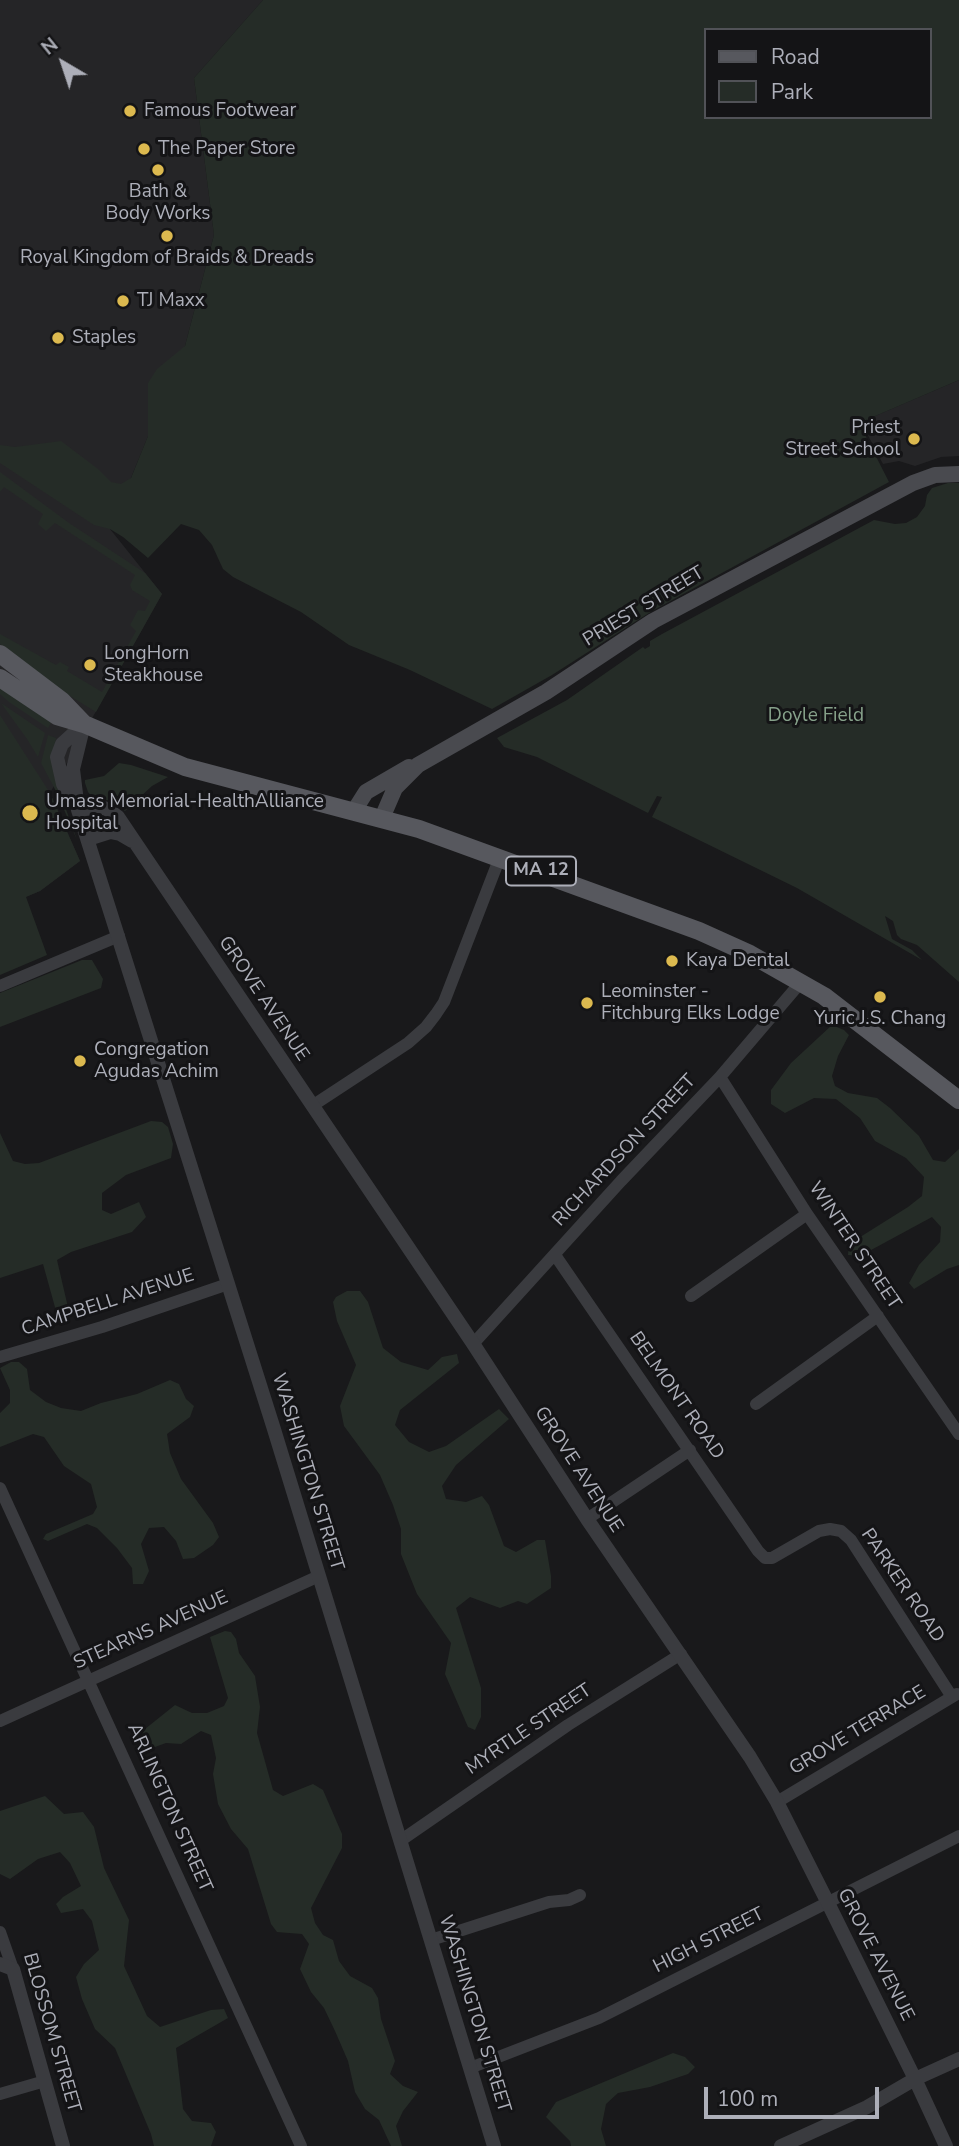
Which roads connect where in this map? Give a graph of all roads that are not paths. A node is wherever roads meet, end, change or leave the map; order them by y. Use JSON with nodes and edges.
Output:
{"nodes":[{"id":1,"x":959,"y":474,"type":"edge"},
{"id":2,"x":0,"y":654,"type":"edge"},
{"id":3,"x":0,"y":678,"type":"edge"},
{"id":4,"x":84,"y":724,"type":"junction"},
{"id":5,"x":418,"y":765,"type":"junction"},
{"id":6,"x":78,"y":810,"type":"junction"},
{"id":7,"x":354,"y":811,"type":"junction"},
{"id":8,"x":382,"y":818,"type":"junction"},
{"id":9,"x":88,"y":839,"type":"junction"},
{"id":10,"x":133,"y":842,"type":"junction"},
{"id":11,"x":500,"y":857,"type":"junction"},
{"id":12,"x":119,"y":936,"type":"junction"},
{"id":13,"x":802,"y":982,"type":"junction"},
{"id":14,"x":0,"y":986,"type":"edge"},
{"id":15,"x":720,"y":1077,"type":"junction"},
{"id":16,"x":959,"y":1100,"type":"edge"},
{"id":17,"x":312,"y":1107,"type":"junction"},
{"id":18,"x":807,"y":1214,"type":"junction"},
{"id":19,"x":555,"y":1255,"type":"junction"},
{"id":20,"x":228,"y":1284,"type":"junction"},
{"id":21,"x":691,"y":1296,"type":"dead end"},
{"id":22,"x":878,"y":1316,"type":"junction"},
{"id":23,"x":473,"y":1344,"type":"junction"},
{"id":24,"x":0,"y":1357,"type":"edge"},
{"id":25,"x":756,"y":1404,"type":"dead end"},
{"id":26,"x":959,"y":1434,"type":"edge"},
{"id":27,"x":690,"y":1450,"type":"junction"},
{"id":28,"x":0,"y":1488,"type":"edge"},
{"id":29,"x":587,"y":1519,"type":"junction"},
{"id":30,"x":765,"y":1558,"type":"joint"},
{"id":31,"x":318,"y":1576,"type":"junction"},
{"id":32,"x":681,"y":1654,"type":"junction"},
{"id":33,"x":90,"y":1681,"type":"junction"},
{"id":34,"x":955,"y":1695,"type":"edge"},
{"id":35,"x":0,"y":1721,"type":"edge"},
{"id":36,"x":777,"y":1802,"type":"junction"},
{"id":37,"x":959,"y":1836,"type":"edge"},
{"id":38,"x":400,"y":1841,"type":"junction"},
{"id":39,"x":580,"y":1895,"type":"dead end"},
{"id":40,"x":828,"y":1903,"type":"junction"},
{"id":41,"x":0,"y":1932,"type":"edge"},
{"id":42,"x":431,"y":1940,"type":"junction"},
{"id":43,"x":6,"y":1967,"type":"edge"},
{"id":44,"x":959,"y":2059,"type":"edge"},
{"id":45,"x":470,"y":2068,"type":"junction"},
{"id":46,"x":915,"y":2079,"type":"junction"},
{"id":47,"x":45,"y":2081,"type":"junction"},
{"id":48,"x":0,"y":2094,"type":"edge"},
{"id":49,"x":63,"y":2146,"type":"edge"},
{"id":50,"x":301,"y":2146,"type":"edge"},
{"id":51,"x":494,"y":2146,"type":"edge"},
{"id":52,"x":781,"y":2146,"type":"edge"},
{"id":53,"x":946,"y":2146,"type":"edge"}],
"edges":[{"from":1,"to":5,"type":"main road","name":"PRIEST STREET"},
{"from":2,"to":4,"type":"main road","number":"MA 12"},
{"from":3,"to":4,"type":"main road","number":"MA 12"},
{"from":4,"to":6,"type":"street","name":"WASHINGTON STREET"},
{"from":4,"to":7,"type":"main road","number":"MA 12"},
{"from":5,"to":7,"type":"main road"},
{"from":5,"to":8,"type":"main road","name":"PRIEST STREET"},
{"from":6,"to":9,"type":"street","name":"WASHINGTON STREET"},
{"from":6,"to":10,"type":"street","name":"GROVE AVENUE"},
{"from":7,"to":8,"type":"main road","number":"MA 12"},
{"from":8,"to":11,"type":"main road","number":"MA 12"},
{"from":9,"to":10,"type":"street"},
{"from":9,"to":12,"type":"street","name":"WASHINGTON STREET"},
{"from":10,"to":17,"type":"street","name":"GROVE AVENUE"},
{"from":11,"to":13,"type":"main road","number":"MA 12"},
{"from":11,"to":17,"type":"street"},
{"from":12,"to":14,"type":"street"},
{"from":12,"to":20,"type":"street","name":"WASHINGTON STREET"},
{"from":13,"to":15,"type":"street","name":"RICHARDSON STREET"},
{"from":13,"to":16,"type":"main road","number":"MA 12"},
{"from":15,"to":18,"type":"street","name":"WINTER STREET"},
{"from":15,"to":19,"type":"street","name":"RICHARDSON STREET"},
{"from":17,"to":23,"type":"street","name":"GROVE AVENUE"},
{"from":18,"to":21,"type":"street"},
{"from":18,"to":22,"type":"street","name":"WINTER STREET"},
{"from":19,"to":23,"type":"street","name":"RICHARDSON STREET"},
{"from":19,"to":27,"type":"street","name":"BELMONT ROAD"},
{"from":20,"to":24,"type":"street","name":"CAMPBELL AVENUE"},
{"from":20,"to":31,"type":"street","name":"WASHINGTON STREET"},
{"from":22,"to":25,"type":"street"},
{"from":22,"to":26,"type":"street","name":"WINTER STREET"},
{"from":23,"to":29,"type":"street","name":"GROVE AVENUE"},
{"from":27,"to":29,"type":"street"},
{"from":27,"to":30,"type":"street","name":"BELMONT ROAD"},
{"from":28,"to":33,"type":"street","name":"ARLINGTON STREET"},
{"from":29,"to":32,"type":"street","name":"GROVE AVENUE"},
{"from":30,"to":34,"type":"street","name":"PARKER ROAD"},
{"from":31,"to":33,"type":"street","name":"STEARNS AVENUE"},
{"from":31,"to":38,"type":"street","name":"WASHINGTON STREET"},
{"from":32,"to":36,"type":"street","name":"GROVE AVENUE"},
{"from":32,"to":38,"type":"street","name":"MYRTLE STREET"},
{"from":33,"to":35,"type":"street","name":"STEARNS AVENUE"},
{"from":33,"to":50,"type":"street","name":"ARLINGTON STREET"},
{"from":34,"to":36,"type":"street","name":"GROVE TERRACE"},
{"from":36,"to":40,"type":"street","name":"GROVE AVENUE"},
{"from":37,"to":40,"type":"street","name":"HIGH STREET"},
{"from":38,"to":42,"type":"street","name":"WASHINGTON STREET"},
{"from":39,"to":42,"type":"street"},
{"from":40,"to":45,"type":"street","name":"HIGH STREET"},
{"from":40,"to":46,"type":"street","name":"GROVE AVENUE"},
{"from":41,"to":43,"type":"street","name":"BLOSSOM STREET"},
{"from":42,"to":45,"type":"street","name":"WASHINGTON STREET"},
{"from":43,"to":47,"type":"street","name":"BLOSSOM STREET"},
{"from":44,"to":46,"type":"street"},
{"from":45,"to":51,"type":"street","name":"WASHINGTON STREET"},
{"from":46,"to":52,"type":"street"},
{"from":46,"to":53,"type":"street","name":"GROVE AVENUE"},
{"from":47,"to":48,"type":"street"},
{"from":47,"to":49,"type":"street","name":"BLOSSOM STREET"}]}
